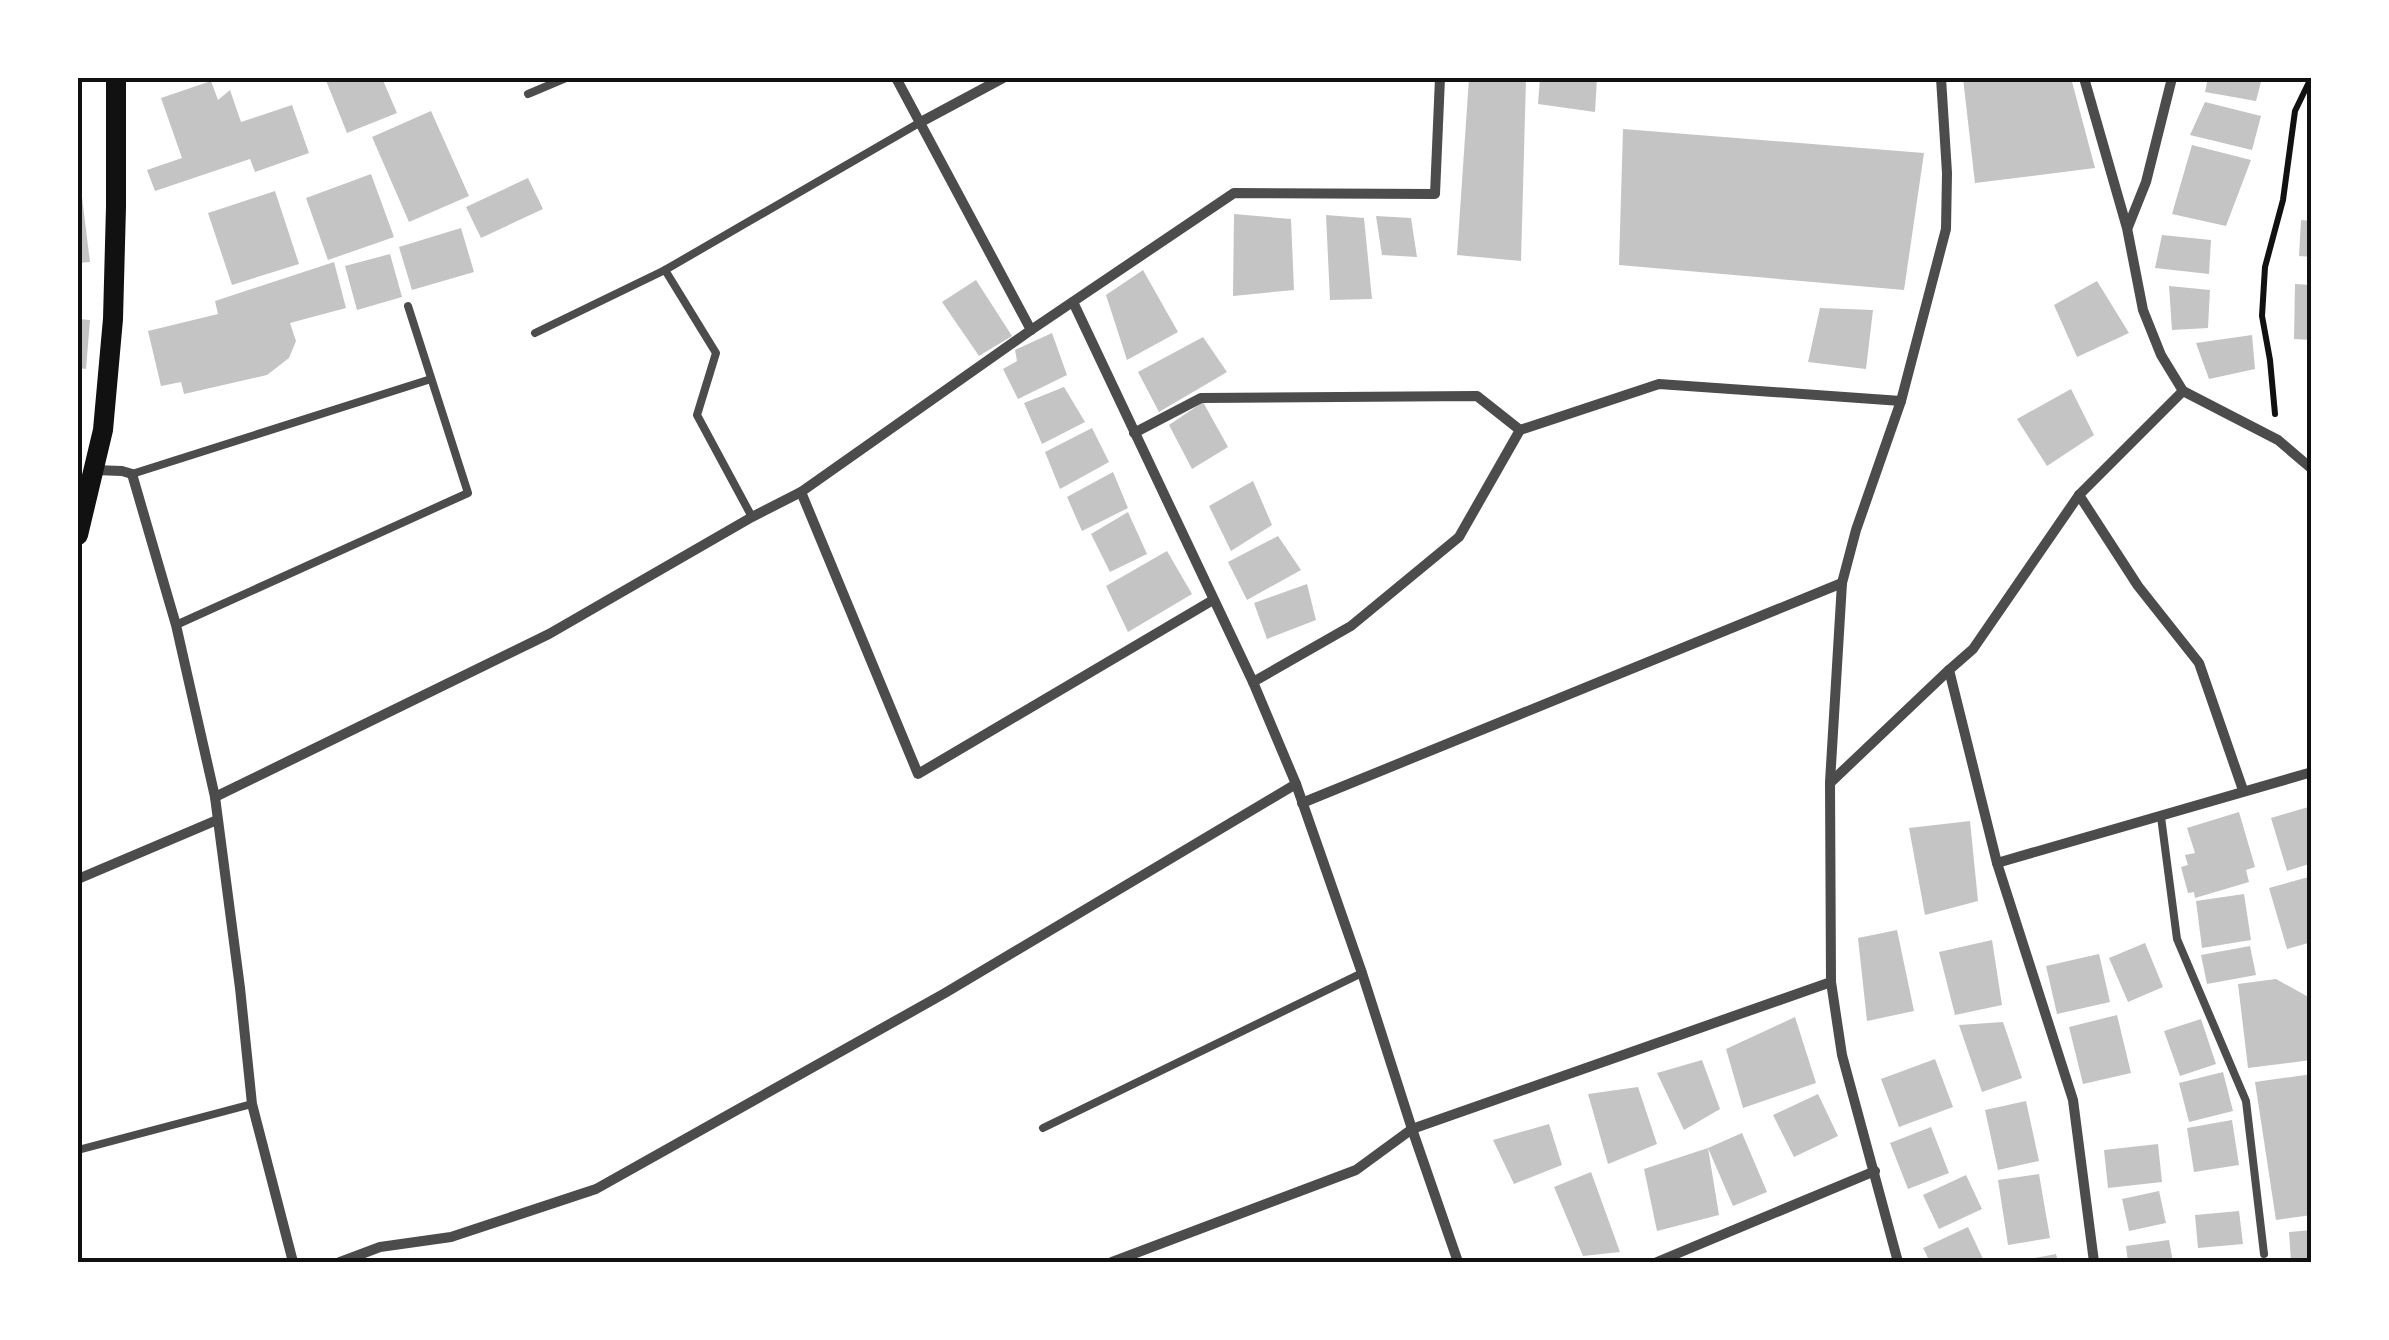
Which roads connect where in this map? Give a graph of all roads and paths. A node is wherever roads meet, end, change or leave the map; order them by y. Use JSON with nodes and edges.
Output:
{"nodes":[{"id":1,"x":116,"y":78,"type":"edge"},
{"id":2,"x":566,"y":78,"type":"edge"},
{"id":3,"x":896,"y":78,"type":"edge"},
{"id":4,"x":1003,"y":78,"type":"edge"},
{"id":5,"x":1440,"y":78,"type":"edge"},
{"id":6,"x":1941,"y":78,"type":"edge"},
{"id":7,"x":2084,"y":78,"type":"edge"},
{"id":8,"x":2172,"y":78,"type":"edge"},
{"id":9,"x":2311,"y":78,"type":"edge"},
{"id":10,"x":528,"y":94,"type":"dead end"},
{"id":11,"x":919,"y":123,"type":"junction"},
{"id":12,"x":2128,"y":228,"type":"junction"},
{"id":13,"x":665,"y":270,"type":"junction"},
{"id":14,"x":1073,"y":302,"type":"junction"},
{"id":15,"x":408,"y":306,"type":"dead end"},
{"id":16,"x":1031,"y":330,"type":"junction"},
{"id":17,"x":535,"y":333,"type":"dead end"},
{"id":18,"x":431,"y":379,"type":"junction"},
{"id":19,"x":2183,"y":391,"type":"junction"},
{"id":20,"x":1901,"y":402,"type":"junction"},
{"id":21,"x":1520,"y":430,"type":"junction"},
{"id":22,"x":1134,"y":433,"type":"junction"},
{"id":23,"x":2278,"y":440,"type":"junction"},
{"id":24,"x":2312,"y":469,"type":"edge"},
{"id":25,"x":94,"y":470,"type":"junction"},
{"id":26,"x":132,"y":474,"type":"junction"},
{"id":27,"x":802,"y":492,"type":"junction"},
{"id":28,"x":2078,"y":496,"type":"junction"},
{"id":29,"x":752,"y":517,"type":"junction"},
{"id":30,"x":78,"y":535,"type":"edge"},
{"id":31,"x":1842,"y":583,"type":"junction"},
{"id":32,"x":1213,"y":600,"type":"junction"},
{"id":33,"x":176,"y":626,"type":"junction"},
{"id":34,"x":1949,"y":670,"type":"junction"},
{"id":35,"x":1253,"y":682,"type":"junction"},
{"id":36,"x":2312,"y":772,"type":"edge"},
{"id":37,"x":1830,"y":782,"type":"junction"},
{"id":38,"x":1296,"y":784,"type":"junction"},
{"id":39,"x":2243,"y":790,"type":"junction"},
{"id":40,"x":215,"y":797,"type":"junction"},
{"id":41,"x":1302,"y":802,"type":"junction"},
{"id":42,"x":2161,"y":817,"type":"junction"},
{"id":43,"x":217,"y":820,"type":"junction"},
{"id":44,"x":1997,"y":863,"type":"junction"},
{"id":45,"x":78,"y":880,"type":"edge"},
{"id":46,"x":1362,"y":973,"type":"junction"},
{"id":47,"x":1831,"y":982,"type":"junction"},
{"id":48,"x":252,"y":1104,"type":"junction"},
{"id":49,"x":1043,"y":1128,"type":"dead end"},
{"id":50,"x":1412,"y":1129,"type":"junction"},
{"id":51,"x":78,"y":1150,"type":"edge"},
{"id":52,"x":1875,"y":1172,"type":"junction"},
{"id":53,"x":2264,"y":1254,"type":"dead end"},
{"id":54,"x":293,"y":1262,"type":"edge"},
{"id":55,"x":340,"y":1262,"type":"edge"},
{"id":56,"x":1112,"y":1262,"type":"edge"},
{"id":57,"x":1458,"y":1262,"type":"edge"},
{"id":58,"x":1657,"y":1262,"type":"edge"},
{"id":59,"x":1898,"y":1262,"type":"edge"},
{"id":60,"x":2094,"y":1262,"type":"edge"}],
"edges":[{"from":1,"to":25,"type":"main road"},
{"from":2,"to":10,"type":"lane"},
{"from":3,"to":11,"type":"street"},
{"from":4,"to":11,"type":"street"},
{"from":5,"to":14,"type":"street"},
{"from":6,"to":20,"type":"street"},
{"from":7,"to":12,"type":"street"},
{"from":8,"to":12,"type":"street"},
{"from":9,"to":23,"type":"path"},
{"from":11,"to":13,"type":"lane"},
{"from":11,"to":16,"type":"street"},
{"from":12,"to":19,"type":"street"},
{"from":13,"to":17,"type":"lane"},
{"from":13,"to":29,"type":"lane"},
{"from":14,"to":16,"type":"street"},
{"from":14,"to":22,"type":"street"},
{"from":15,"to":18,"type":"lane"},
{"from":16,"to":27,"type":"street"},
{"from":18,"to":26,"type":"lane"},
{"from":18,"to":33,"type":"lane"},
{"from":19,"to":23,"type":"street"},
{"from":19,"to":28,"type":"street"},
{"from":20,"to":21,"type":"street"},
{"from":20,"to":31,"type":"street"},
{"from":21,"to":22,"type":"street"},
{"from":21,"to":35,"type":"street"},
{"from":22,"to":32,"type":"street"},
{"from":23,"to":24,"type":"street"},
{"from":25,"to":26,"type":"street"},
{"from":25,"to":30,"type":"main road"},
{"from":26,"to":33,"type":"street"},
{"from":27,"to":29,"type":"street"},
{"from":27,"to":32,"type":"street"},
{"from":28,"to":34,"type":"street"},
{"from":28,"to":39,"type":"street"},
{"from":29,"to":40,"type":"street"},
{"from":31,"to":37,"type":"street"},
{"from":31,"to":41,"type":"street"},
{"from":32,"to":35,"type":"street"},
{"from":33,"to":40,"type":"street"},
{"from":34,"to":37,"type":"street"},
{"from":34,"to":44,"type":"street"},
{"from":35,"to":38,"type":"street"},
{"from":36,"to":39,"type":"street"},
{"from":37,"to":47,"type":"street"},
{"from":38,"to":41,"type":"street"},
{"from":38,"to":55,"type":"street"},
{"from":39,"to":42,"type":"street"},
{"from":40,"to":43,"type":"street"},
{"from":41,"to":46,"type":"street"},
{"from":42,"to":44,"type":"street"},
{"from":42,"to":53,"type":"lane"},
{"from":43,"to":45,"type":"street"},
{"from":43,"to":48,"type":"street"},
{"from":44,"to":60,"type":"street"},
{"from":46,"to":49,"type":"lane"},
{"from":46,"to":50,"type":"street"},
{"from":47,"to":50,"type":"street"},
{"from":47,"to":52,"type":"street"},
{"from":48,"to":51,"type":"lane"},
{"from":48,"to":54,"type":"street"},
{"from":50,"to":56,"type":"street"},
{"from":50,"to":57,"type":"street"},
{"from":52,"to":58,"type":"street"},
{"from":52,"to":59,"type":"street"}]}
